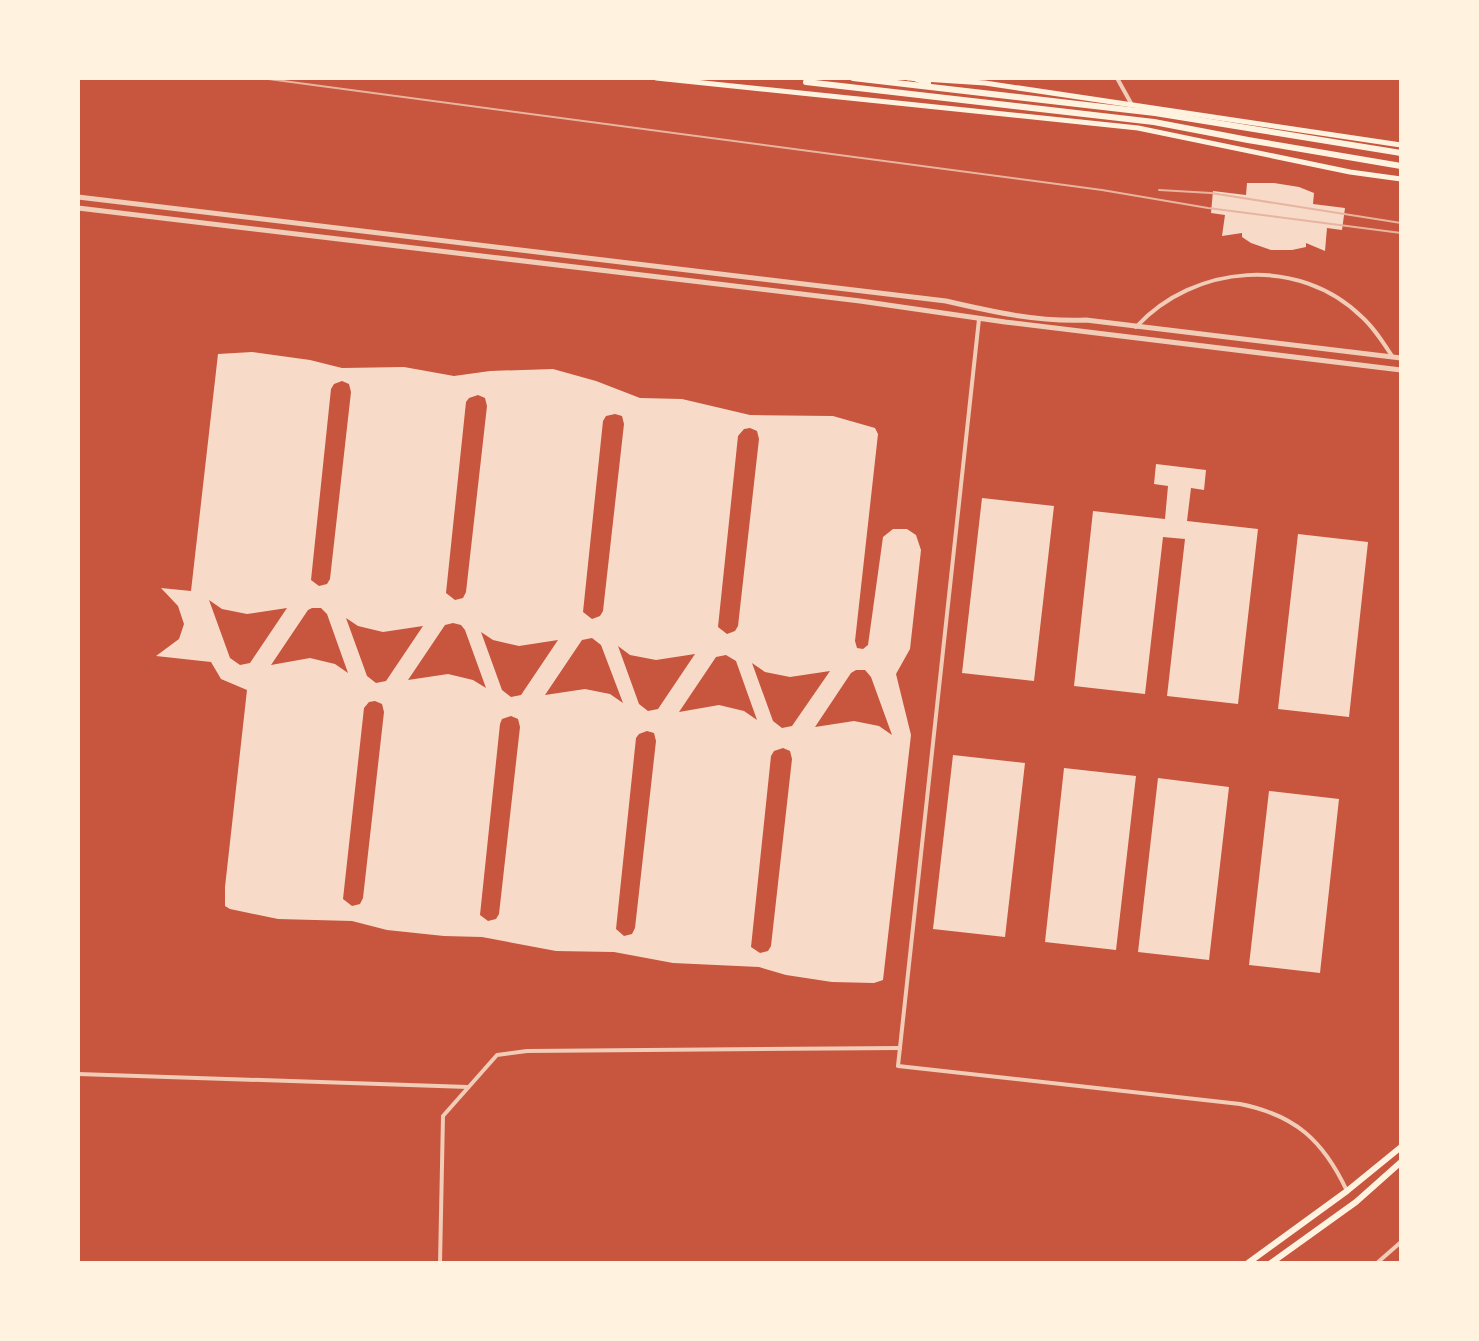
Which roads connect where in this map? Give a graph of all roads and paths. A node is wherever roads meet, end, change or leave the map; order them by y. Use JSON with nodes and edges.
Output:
{"nodes":[{"id":1,"x":656,"y":78,"type":"edge"},
{"id":2,"x":853,"y":78,"type":"edge"},
{"id":3,"x":908,"y":78,"type":"edge"},
{"id":4,"x":914,"y":78,"type":"edge"},
{"id":5,"x":1117,"y":78,"type":"edge"},
{"id":6,"x":806,"y":82,"type":"dead end"},
{"id":7,"x":939,"y":86,"type":"junction"},
{"id":8,"x":1133,"y":107,"type":"junction"},
{"id":9,"x":1401,"y":145,"type":"edge"},
{"id":10,"x":1401,"y":153,"type":"edge"},
{"id":11,"x":1401,"y":166,"type":"edge"},
{"id":12,"x":1401,"y":179,"type":"edge"},
{"id":13,"x":78,"y":197,"type":"edge"},
{"id":14,"x":78,"y":208,"type":"edge"},
{"id":15,"x":979,"y":318,"type":"junction"},
{"id":16,"x":1136,"y":327,"type":"junction"},
{"id":17,"x":1392,"y":357,"type":"junction"},
{"id":18,"x":1401,"y":358,"type":"edge"},
{"id":19,"x":1401,"y":370,"type":"edge"},
{"id":20,"x":900,"y":1048,"type":"junction"},
{"id":21,"x":78,"y":1074,"type":"edge"},
{"id":22,"x":468,"y":1087,"type":"junction"},
{"id":23,"x":1401,"y":1147,"type":"edge"},
{"id":24,"x":1401,"y":1162,"type":"edge"},
{"id":25,"x":1347,"y":1191,"type":"junction"},
{"id":26,"x":1401,"y":1242,"type":"edge"},
{"id":27,"x":440,"y":1263,"type":"edge"},
{"id":28,"x":1248,"y":1263,"type":"edge"},
{"id":29,"x":1271,"y":1263,"type":"edge"},
{"id":30,"x":1377,"y":1263,"type":"edge"}],
"edges":[{"from":1,"to":12,"type":"main road"},
{"from":2,"to":7,"type":"main road"},
{"from":3,"to":8,"type":"main road"},
{"from":4,"to":7,"type":"main road"},
{"from":5,"to":8,"type":"street"},
{"from":6,"to":11,"type":"main road"},
{"from":7,"to":10,"type":"main road"},
{"from":8,"to":9,"type":"main road"},
{"from":13,"to":16,"type":"street"},
{"from":14,"to":15,"type":"street"},
{"from":15,"to":19,"type":"street"},
{"from":15,"to":20,"type":"street"},
{"from":16,"to":17,"type":"street"},
{"from":16,"to":17,"type":"street"},
{"from":17,"to":18,"type":"street"},
{"from":20,"to":22,"type":"street"},
{"from":20,"to":25,"type":"street"},
{"from":21,"to":22,"type":"street"},
{"from":22,"to":27,"type":"street"},
{"from":23,"to":25,"type":"main road"},
{"from":24,"to":29,"type":"main road"},
{"from":25,"to":28,"type":"main road"},
{"from":26,"to":30,"type":"street"}]}
